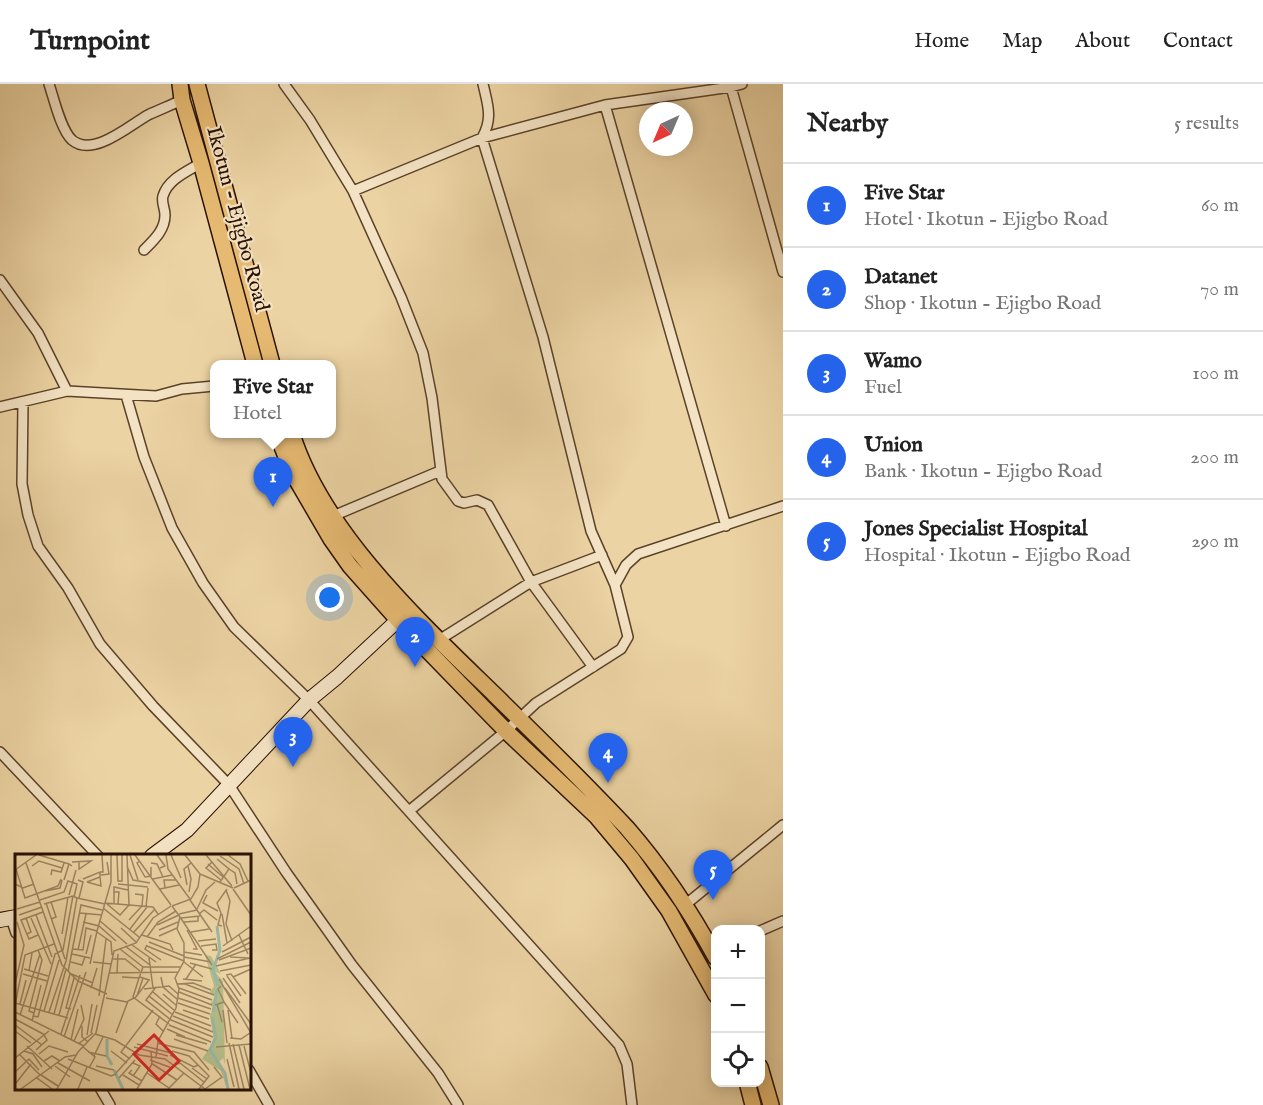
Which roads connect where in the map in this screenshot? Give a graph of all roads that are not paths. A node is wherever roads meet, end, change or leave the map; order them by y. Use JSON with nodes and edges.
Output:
{"nodes":[{"id":1,"x":49,"y":84,"type":"edge"},
{"id":2,"x":180,"y":84,"type":"edge"},
{"id":3,"x":197,"y":84,"type":"edge"},
{"id":4,"x":284,"y":84,"type":"edge"},
{"id":5,"x":483,"y":84,"type":"edge"},
{"id":6,"x":742,"y":84,"type":"edge"},
{"id":7,"x":731,"y":87,"type":"junction"},
{"id":8,"x":182,"y":100,"type":"junction"},
{"id":9,"x":605,"y":105,"type":"junction"},
{"id":10,"x":482,"y":138,"type":"junction"},
{"id":11,"x":201,"y":163,"type":"junction"},
{"id":12,"x":353,"y":191,"type":"junction"},
{"id":13,"x":144,"y":250,"type":"dead end"},
{"id":14,"x":783,"y":272,"type":"edge"},
{"id":15,"x":0,"y":280,"type":"edge"},
{"id":16,"x":254,"y":360,"type":"edge"},
{"id":17,"x":271,"y":360,"type":"edge"},
{"id":18,"x":210,"y":386,"type":"edge"},
{"id":19,"x":67,"y":391,"type":"junction"},
{"id":20,"x":126,"y":396,"type":"junction"},
{"id":21,"x":23,"y":402,"type":"junction"},
{"id":22,"x":0,"y":407,"type":"edge"},
{"id":23,"x":279,"y":438,"type":"edge"},
{"id":24,"x":294,"y":438,"type":"edge"},
{"id":25,"x":440,"y":471,"type":"junction"},
{"id":26,"x":783,"y":506,"type":"edge"},
{"id":27,"x":333,"y":516,"type":"junction"},
{"id":28,"x":726,"y":526,"type":"junction"},
{"id":29,"x":602,"y":555,"type":"junction"},
{"id":30,"x":531,"y":582,"type":"junction"},
{"id":31,"x":615,"y":585,"type":"junction"},
{"id":32,"x":398,"y":620,"type":"junction"},
{"id":33,"x":439,"y":640,"type":"junction"},
{"id":34,"x":593,"y":667,"type":"junction"},
{"id":35,"x":309,"y":700,"type":"junction"},
{"id":36,"x":519,"y":718,"type":"junction"},
{"id":37,"x":506,"y":731,"type":"junction"},
{"id":38,"x":0,"y":752,"type":"edge"},
{"id":39,"x":229,"y":785,"type":"junction"},
{"id":40,"x":409,"y":811,"type":"junction"},
{"id":41,"x":783,"y":825,"type":"edge"},
{"id":42,"x":96,"y":854,"type":"edge"},
{"id":43,"x":155,"y":854,"type":"edge"},
{"id":44,"x":685,"y":905,"type":"junction"},
{"id":45,"x":783,"y":921,"type":"edge"},
{"id":46,"x":765,"y":929,"type":"edge"},
{"id":47,"x":711,"y":948,"type":"edge"},
{"id":48,"x":711,"y":986,"type":"edge"},
{"id":49,"x":250,"y":1072,"type":"edge"},
{"id":50,"x":765,"y":1084,"type":"edge"},
{"id":51,"x":748,"y":1087,"type":"edge"},
{"id":52,"x":101,"y":1090,"type":"edge"},
{"id":53,"x":110,"y":1105,"type":"edge"},
{"id":54,"x":270,"y":1105,"type":"edge"},
{"id":55,"x":458,"y":1105,"type":"edge"},
{"id":56,"x":632,"y":1105,"type":"edge"},
{"id":57,"x":753,"y":1105,"type":"edge"},
{"id":58,"x":771,"y":1105,"type":"edge"}],
"edges":[{"from":1,"to":8,"type":"street"},
{"from":2,"to":8,"type":"main road","name":"Ikotun - Ejigbo Road"},
{"from":3,"to":17,"type":"main road","name":"Ikotun - Ejigbo Road"},
{"from":4,"to":12,"type":"street"},
{"from":5,"to":10,"type":"street"},
{"from":6,"to":7,"type":"street"},
{"from":7,"to":9,"type":"street"},
{"from":7,"to":14,"type":"street"},
{"from":8,"to":11,"type":"main road","name":"Ikotun - Ejigbo Road"},
{"from":9,"to":10,"type":"street"},
{"from":9,"to":28,"type":"street"},
{"from":10,"to":12,"type":"street"},
{"from":10,"to":29,"type":"street"},
{"from":11,"to":13,"type":"street"},
{"from":11,"to":16,"type":"main road","name":"Ikotun - Ejigbo Road"},
{"from":12,"to":25,"type":"street"},
{"from":15,"to":19,"type":"street"},
{"from":18,"to":20,"type":"street"},
{"from":19,"to":20,"type":"street"},
{"from":19,"to":21,"type":"street"},
{"from":20,"to":35,"type":"street"},
{"from":21,"to":22,"type":"street"},
{"from":21,"to":39,"type":"street"},
{"from":23,"to":32,"type":"main road"},
{"from":24,"to":27,"type":"main road"},
{"from":25,"to":27,"type":"street"},
{"from":25,"to":30,"type":"street"},
{"from":26,"to":28,"type":"street"},
{"from":27,"to":33,"type":"main road"},
{"from":28,"to":31,"type":"street"},
{"from":29,"to":30,"type":"street"},
{"from":29,"to":31,"type":"street"},
{"from":30,"to":33,"type":"street"},
{"from":30,"to":34,"type":"street"},
{"from":31,"to":34,"type":"street"},
{"from":32,"to":35,"type":"street"},
{"from":32,"to":37,"type":"main road"},
{"from":33,"to":36,"type":"main road"},
{"from":34,"to":36,"type":"street"},
{"from":35,"to":39,"type":"street"},
{"from":35,"to":40,"type":"street"},
{"from":36,"to":37,"type":"street"},
{"from":36,"to":44,"type":"main road"},
{"from":37,"to":40,"type":"street"},
{"from":37,"to":48,"type":"main road"},
{"from":38,"to":42,"type":"street"},
{"from":39,"to":43,"type":"street"},
{"from":39,"to":55,"type":"street"},
{"from":40,"to":56,"type":"street"},
{"from":41,"to":44,"type":"street"},
{"from":44,"to":47,"type":"main road"},
{"from":45,"to":46,"type":"street"},
{"from":49,"to":54,"type":"street"},
{"from":50,"to":58,"type":"main road"},
{"from":51,"to":57,"type":"main road"},
{"from":52,"to":53,"type":"street"}]}
